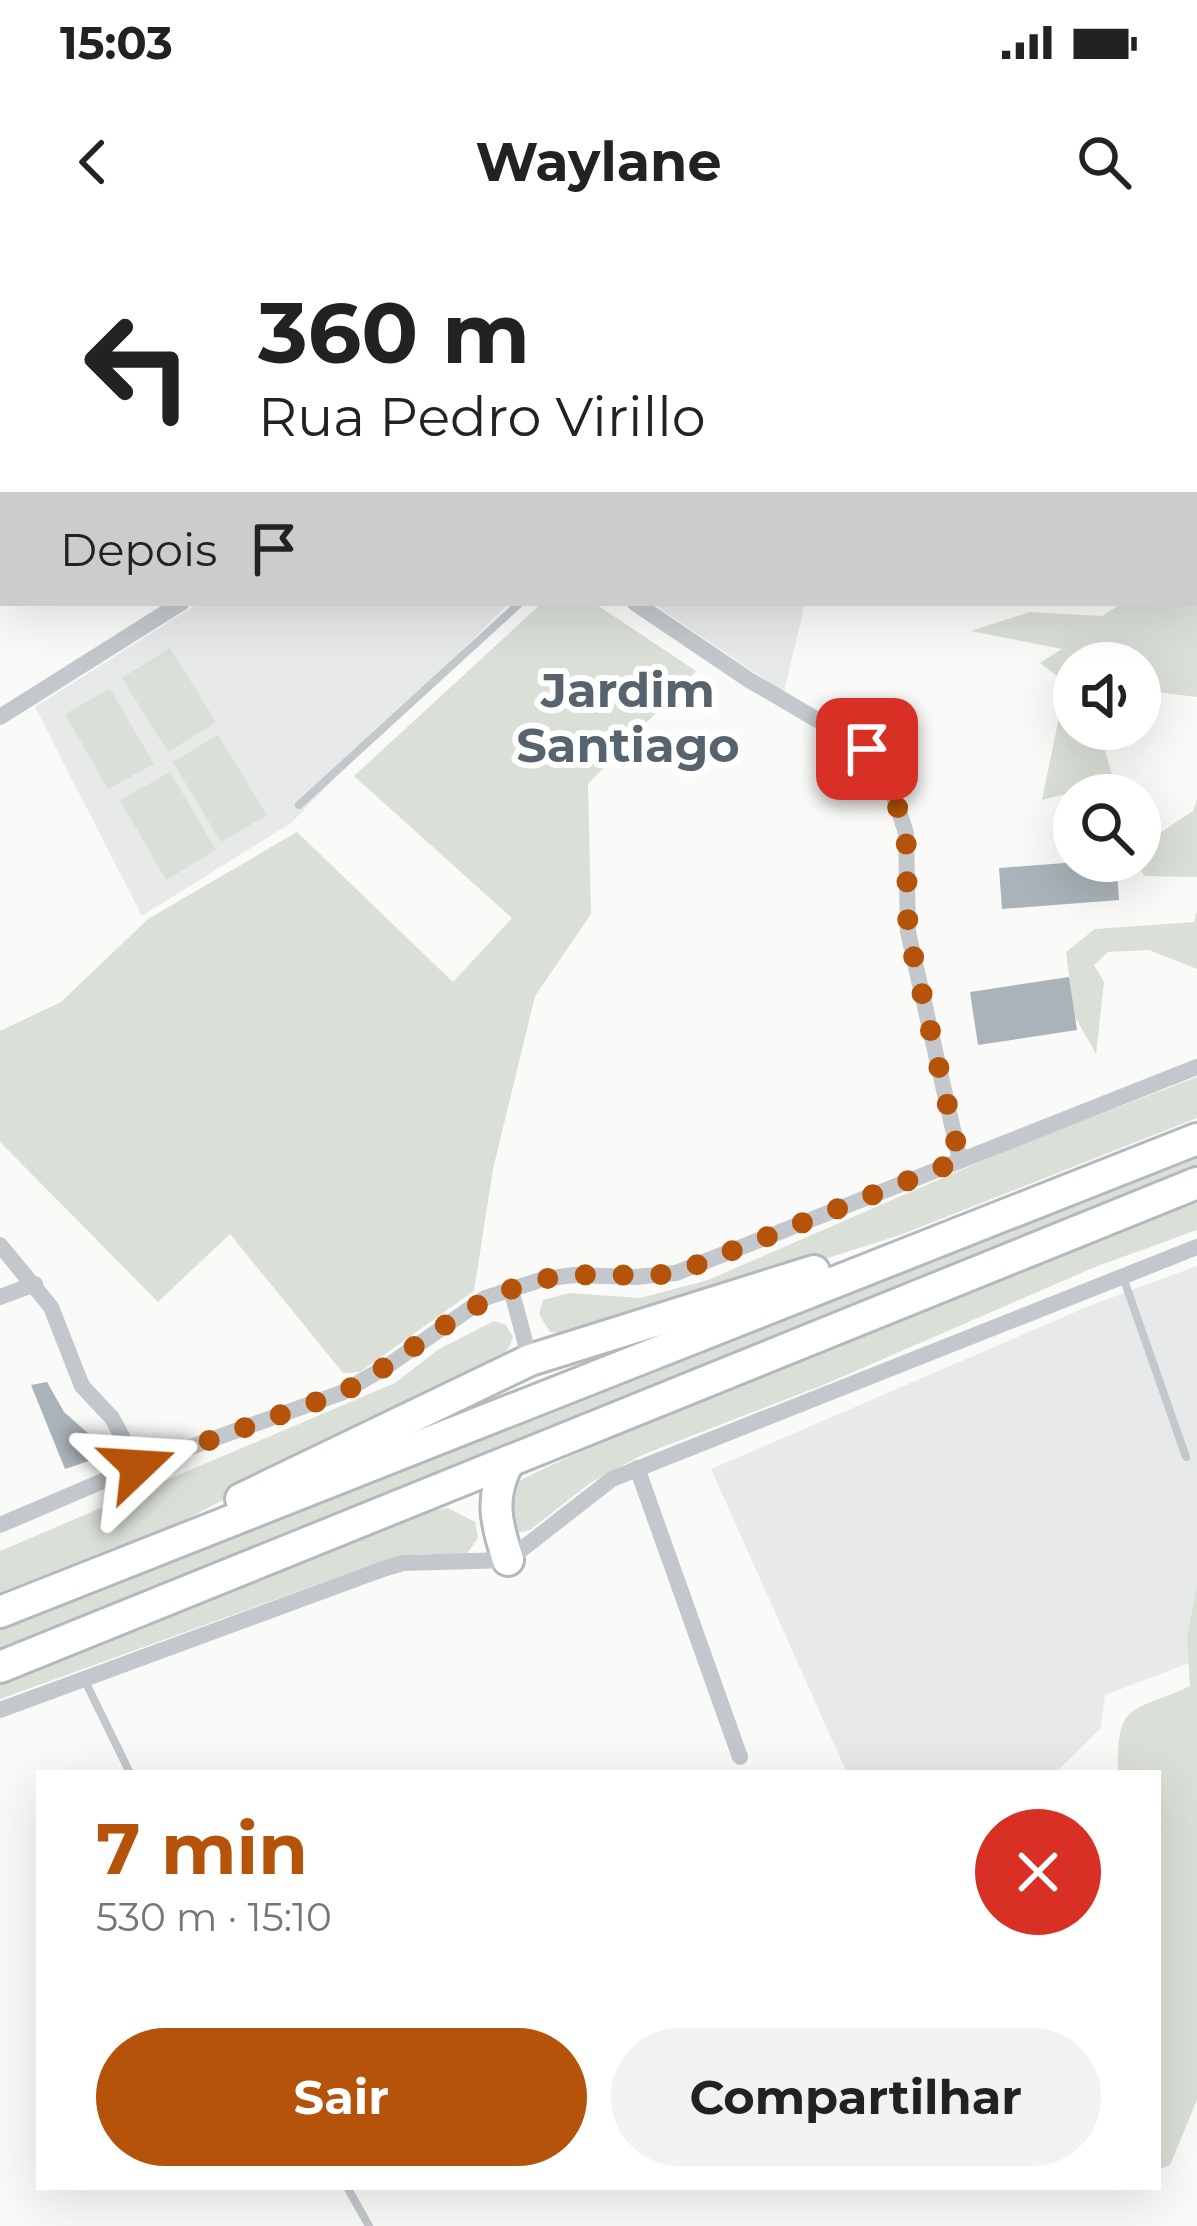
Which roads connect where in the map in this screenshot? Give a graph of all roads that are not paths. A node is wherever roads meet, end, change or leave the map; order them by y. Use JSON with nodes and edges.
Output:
{"nodes":[{"id":1,"x":176,"y":606,"type":"edge"},
{"id":2,"x":517,"y":606,"type":"edge"},
{"id":3,"x":639,"y":606,"type":"edge"},
{"id":4,"x":0,"y":717,"type":"edge"},
{"id":5,"x":299,"y":805,"type":"dead end"},
{"id":6,"x":1197,"y":1067,"type":"edge"},
{"id":7,"x":1197,"y":1139,"type":"edge"},
{"id":8,"x":960,"y":1160,"type":"junction"},
{"id":9,"x":1197,"y":1184,"type":"edge"},
{"id":10,"x":948,"y":1238,"type":"junction"},
{"id":11,"x":0,"y":1245,"type":"edge"},
{"id":12,"x":1197,"y":1246,"type":"edge"},
{"id":13,"x":1122,"y":1276,"type":"junction"},
{"id":14,"x":35,"y":1285,"type":"junction"},
{"id":15,"x":511,"y":1289,"type":"junction"},
{"id":16,"x":0,"y":1298,"type":"edge"},
{"id":17,"x":530,"y":1360,"type":"junction"},
{"id":18,"x":1186,"y":1457,"type":"dead end"},
{"id":19,"x":509,"y":1461,"type":"junction"},
{"id":20,"x":138,"y":1466,"type":"junction"},
{"id":21,"x":637,"y":1468,"type":"junction"},
{"id":22,"x":432,"y":1495,"type":"junction"},
{"id":23,"x":0,"y":1525,"type":"edge"},
{"id":24,"x":502,"y":1561,"type":"junction"},
{"id":25,"x":110,"y":1568,"type":"junction"},
{"id":26,"x":0,"y":1612,"type":"edge"},
{"id":27,"x":0,"y":1667,"type":"edge"},
{"id":28,"x":84,"y":1679,"type":"junction"},
{"id":29,"x":0,"y":1710,"type":"edge"},
{"id":30,"x":740,"y":1756,"type":"dead end"},
{"id":31,"x":129,"y":1770,"type":"edge"},
{"id":32,"x":349,"y":2190,"type":"edge"},
{"id":33,"x":369,"y":2226,"type":"edge"}],
"edges":[{"from":1,"to":4,"type":"street"},
{"from":2,"to":5,"type":"lane"},
{"from":3,"to":8,"type":"street"},
{"from":6,"to":8,"type":"street"},
{"from":7,"to":10,"type":"highway"},
{"from":8,"to":15,"type":"street"},
{"from":9,"to":19,"type":"highway"},
{"from":10,"to":17,"type":"highway"},
{"from":10,"to":25,"type":"highway"},
{"from":11,"to":14,"type":"street"},
{"from":12,"to":13,"type":"street"},
{"from":13,"to":18,"type":"lane"},
{"from":13,"to":21,"type":"street"},
{"from":14,"to":16,"type":"street"},
{"from":14,"to":20,"type":"street"},
{"from":15,"to":17,"type":"street"},
{"from":15,"to":20,"type":"street"},
{"from":17,"to":25,"type":"highway"},
{"from":19,"to":22,"type":"highway"},
{"from":19,"to":24,"type":"highway"},
{"from":20,"to":23,"type":"street"},
{"from":21,"to":24,"type":"street"},
{"from":21,"to":30,"type":"street"},
{"from":22,"to":24,"type":"highway"},
{"from":22,"to":27,"type":"highway"},
{"from":24,"to":28,"type":"street"},
{"from":25,"to":26,"type":"highway"},
{"from":28,"to":29,"type":"street"},
{"from":28,"to":31,"type":"lane"},
{"from":32,"to":33,"type":"lane"}]}
